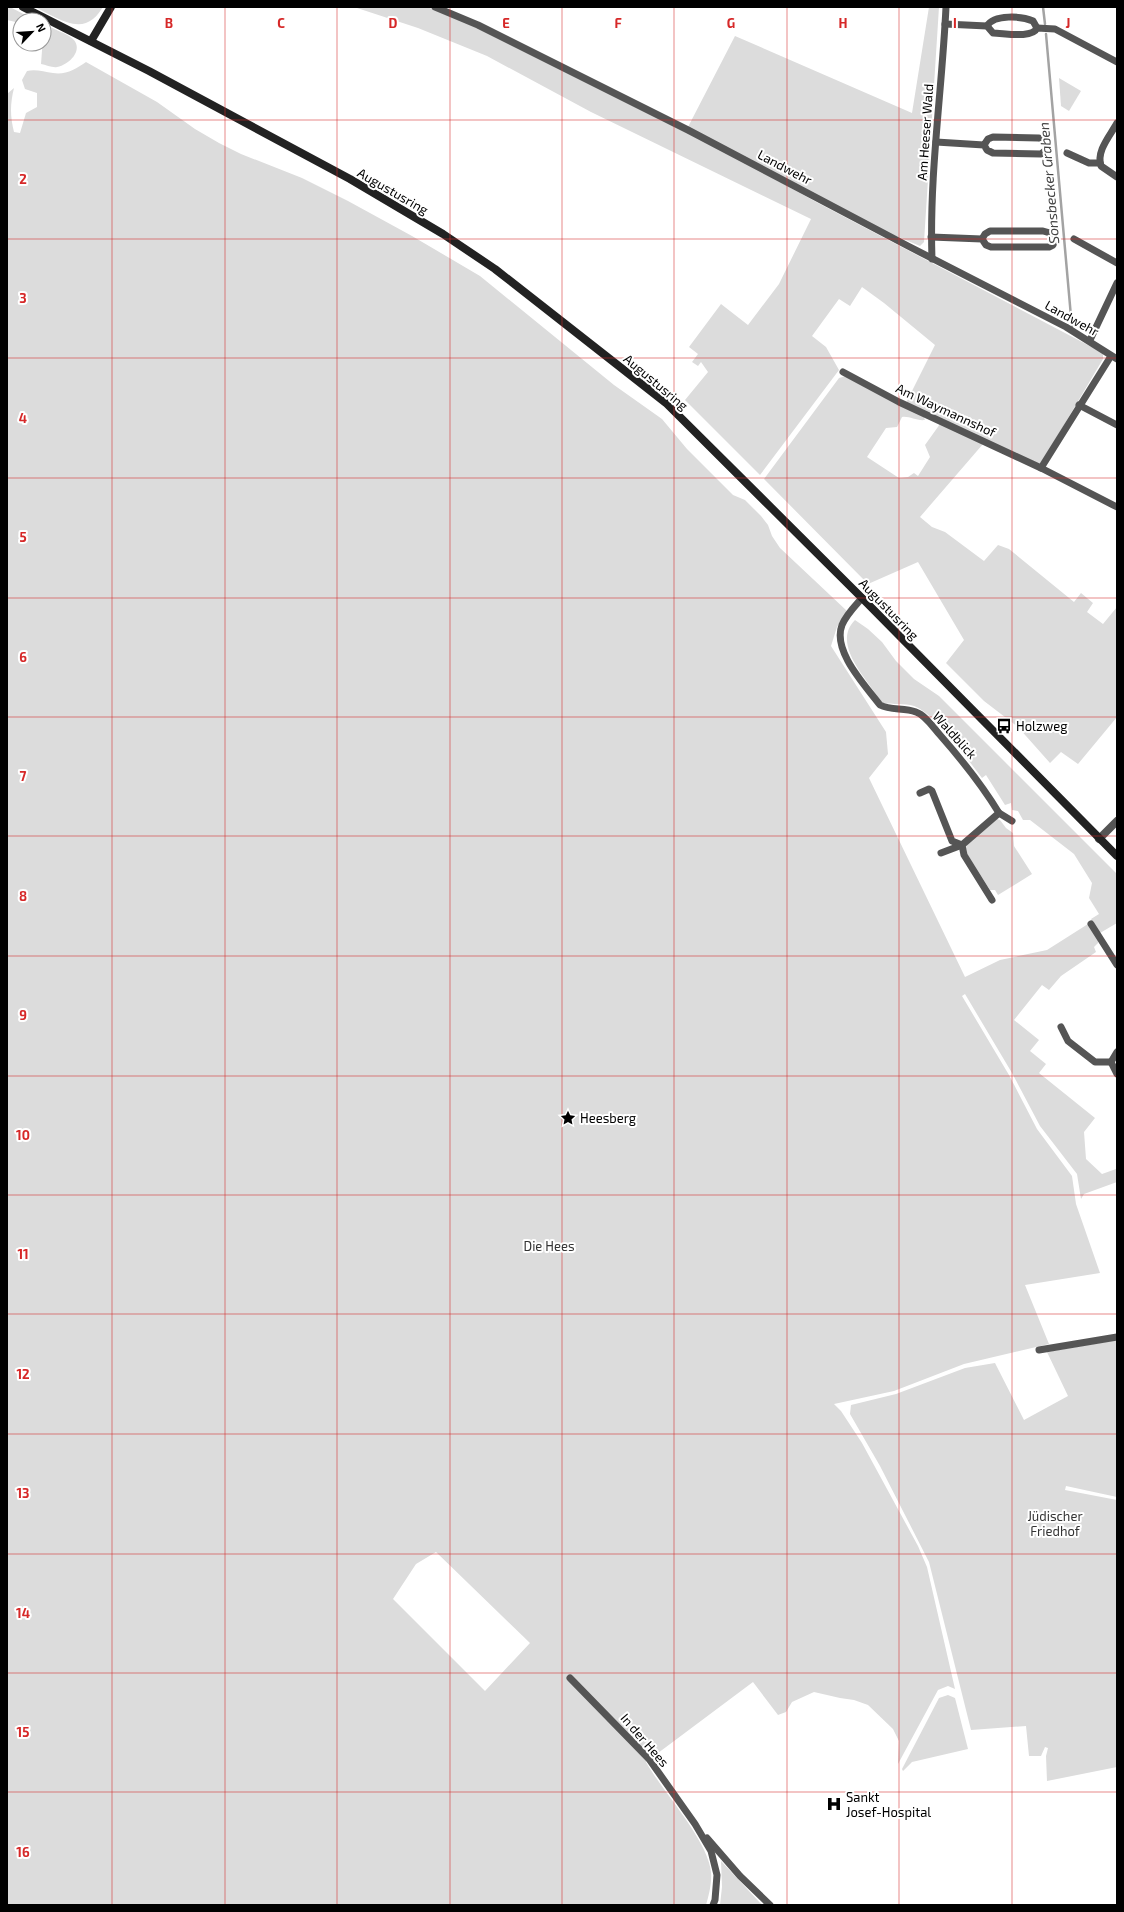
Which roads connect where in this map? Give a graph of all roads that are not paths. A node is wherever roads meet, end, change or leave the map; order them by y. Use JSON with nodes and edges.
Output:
{"nodes":[{"id":1,"x":23,"y":7,"type":"edge"},
{"id":2,"x":111,"y":7,"type":"edge"},
{"id":3,"x":435,"y":7,"type":"edge"},
{"id":4,"x":946,"y":7,"type":"edge"},
{"id":5,"x":945,"y":24,"type":"junction"},
{"id":6,"x":987,"y":26,"type":"junction"},
{"id":7,"x":1037,"y":28,"type":"junction"},
{"id":8,"x":91,"y":41,"type":"junction"},
{"id":9,"x":1117,"y":62,"type":"edge"},
{"id":10,"x":1117,"y":123,"type":"edge"},
{"id":11,"x":936,"y":142,"type":"junction"},
{"id":12,"x":984,"y":145,"type":"junction"},
{"id":13,"x":1067,"y":153,"type":"dead end"},
{"id":14,"x":1100,"y":163,"type":"junction"},
{"id":15,"x":1117,"y":177,"type":"edge"},
{"id":16,"x":932,"y":237,"type":"junction"},
{"id":17,"x":982,"y":239,"type":"junction"},
{"id":18,"x":1074,"y":239,"type":"dead end"},
{"id":19,"x":932,"y":259,"type":"junction"},
{"id":20,"x":1117,"y":264,"type":"edge"},
{"id":21,"x":1117,"y":283,"type":"edge"},
{"id":22,"x":1090,"y":340,"type":"junction"},
{"id":23,"x":1114,"y":357,"type":"edge"},
{"id":24,"x":843,"y":372,"type":"dead end"},
{"id":25,"x":1079,"y":405,"type":"junction"},
{"id":26,"x":1117,"y":426,"type":"edge"},
{"id":27,"x":1041,"y":468,"type":"junction"},
{"id":28,"x":1117,"y":507,"type":"edge"},
{"id":29,"x":862,"y":598,"type":"junction"},
{"id":30,"x":920,"y":793,"type":"dead end"},
{"id":31,"x":999,"y":813,"type":"junction"},
{"id":32,"x":1012,"y":821,"type":"dead end"},
{"id":33,"x":1117,"y":821,"type":"edge"},
{"id":34,"x":1099,"y":839,"type":"junction"},
{"id":35,"x":962,"y":845,"type":"junction"},
{"id":36,"x":941,"y":853,"type":"dead end"},
{"id":37,"x":1117,"y":856,"type":"edge"},
{"id":38,"x":992,"y":900,"type":"dead end"},
{"id":39,"x":1091,"y":924,"type":"dead end"},
{"id":40,"x":1117,"y":965,"type":"edge"},
{"id":41,"x":1061,"y":1027,"type":"dead end"},
{"id":42,"x":1117,"y":1052,"type":"edge"},
{"id":43,"x":1111,"y":1062,"type":"junction"},
{"id":44,"x":1117,"y":1074,"type":"edge"},
{"id":45,"x":1117,"y":1337,"type":"edge"},
{"id":46,"x":1039,"y":1350,"type":"dead end"},
{"id":47,"x":570,"y":1678,"type":"dead end"},
{"id":48,"x":695,"y":1824,"type":"junction"},
{"id":49,"x":714,"y":1902,"type":"edge"},
{"id":50,"x":770,"y":1905,"type":"edge"}],
"edges":[{"from":1,"to":8,"type":"main road","name":"Augustusring"},
{"from":2,"to":8,"type":"main road"},
{"from":3,"to":19,"type":"street","name":"Landwehr"},
{"from":4,"to":5,"type":"street","name":"Am Heeser Wald"},
{"from":5,"to":6,"type":"street"},
{"from":5,"to":11,"type":"street","name":"Am Heeser Wald"},
{"from":6,"to":7,"type":"street"},
{"from":6,"to":7,"type":"street"},
{"from":7,"to":9,"type":"street"},
{"from":8,"to":29,"type":"main road","name":"Augustusring"},
{"from":10,"to":14,"type":"street"},
{"from":11,"to":12,"type":"street"},
{"from":11,"to":16,"type":"street","name":"Am Heeser Wald"},
{"from":12,"to":12,"type":"street"},
{"from":13,"to":14,"type":"street"},
{"from":14,"to":15,"type":"street"},
{"from":16,"to":17,"type":"street"},
{"from":16,"to":19,"type":"street","name":"Am Heeser Wald"},
{"from":17,"to":17,"type":"street"},
{"from":18,"to":20,"type":"street"},
{"from":19,"to":22,"type":"street","name":"Landwehr"},
{"from":21,"to":22,"type":"street"},
{"from":22,"to":23,"type":"street","name":"Landwehr"},
{"from":23,"to":25,"type":"street"},
{"from":24,"to":27,"type":"street","name":"Am Waymannshof"},
{"from":25,"to":26,"type":"street"},
{"from":25,"to":27,"type":"street"},
{"from":27,"to":28,"type":"street","name":"Am Waymannshof"},
{"from":29,"to":31,"type":"street","name":"Waldblick"},
{"from":29,"to":34,"type":"main road","name":"Augustusring"},
{"from":30,"to":35,"type":"street"},
{"from":31,"to":32,"type":"street","name":"Waldblick"},
{"from":31,"to":35,"type":"street"},
{"from":33,"to":34,"type":"street"},
{"from":34,"to":37,"type":"main road","name":"Augustusring"},
{"from":35,"to":36,"type":"street"},
{"from":35,"to":38,"type":"street"},
{"from":39,"to":40,"type":"street"},
{"from":41,"to":43,"type":"street"},
{"from":42,"to":43,"type":"street"},
{"from":43,"to":44,"type":"street"},
{"from":45,"to":46,"type":"street"},
{"from":47,"to":48,"type":"street","name":"In der Hees"},
{"from":48,"to":49,"type":"street","name":"In der Hees"},
{"from":48,"to":50,"type":"street","name":"In der Hees"}]}
